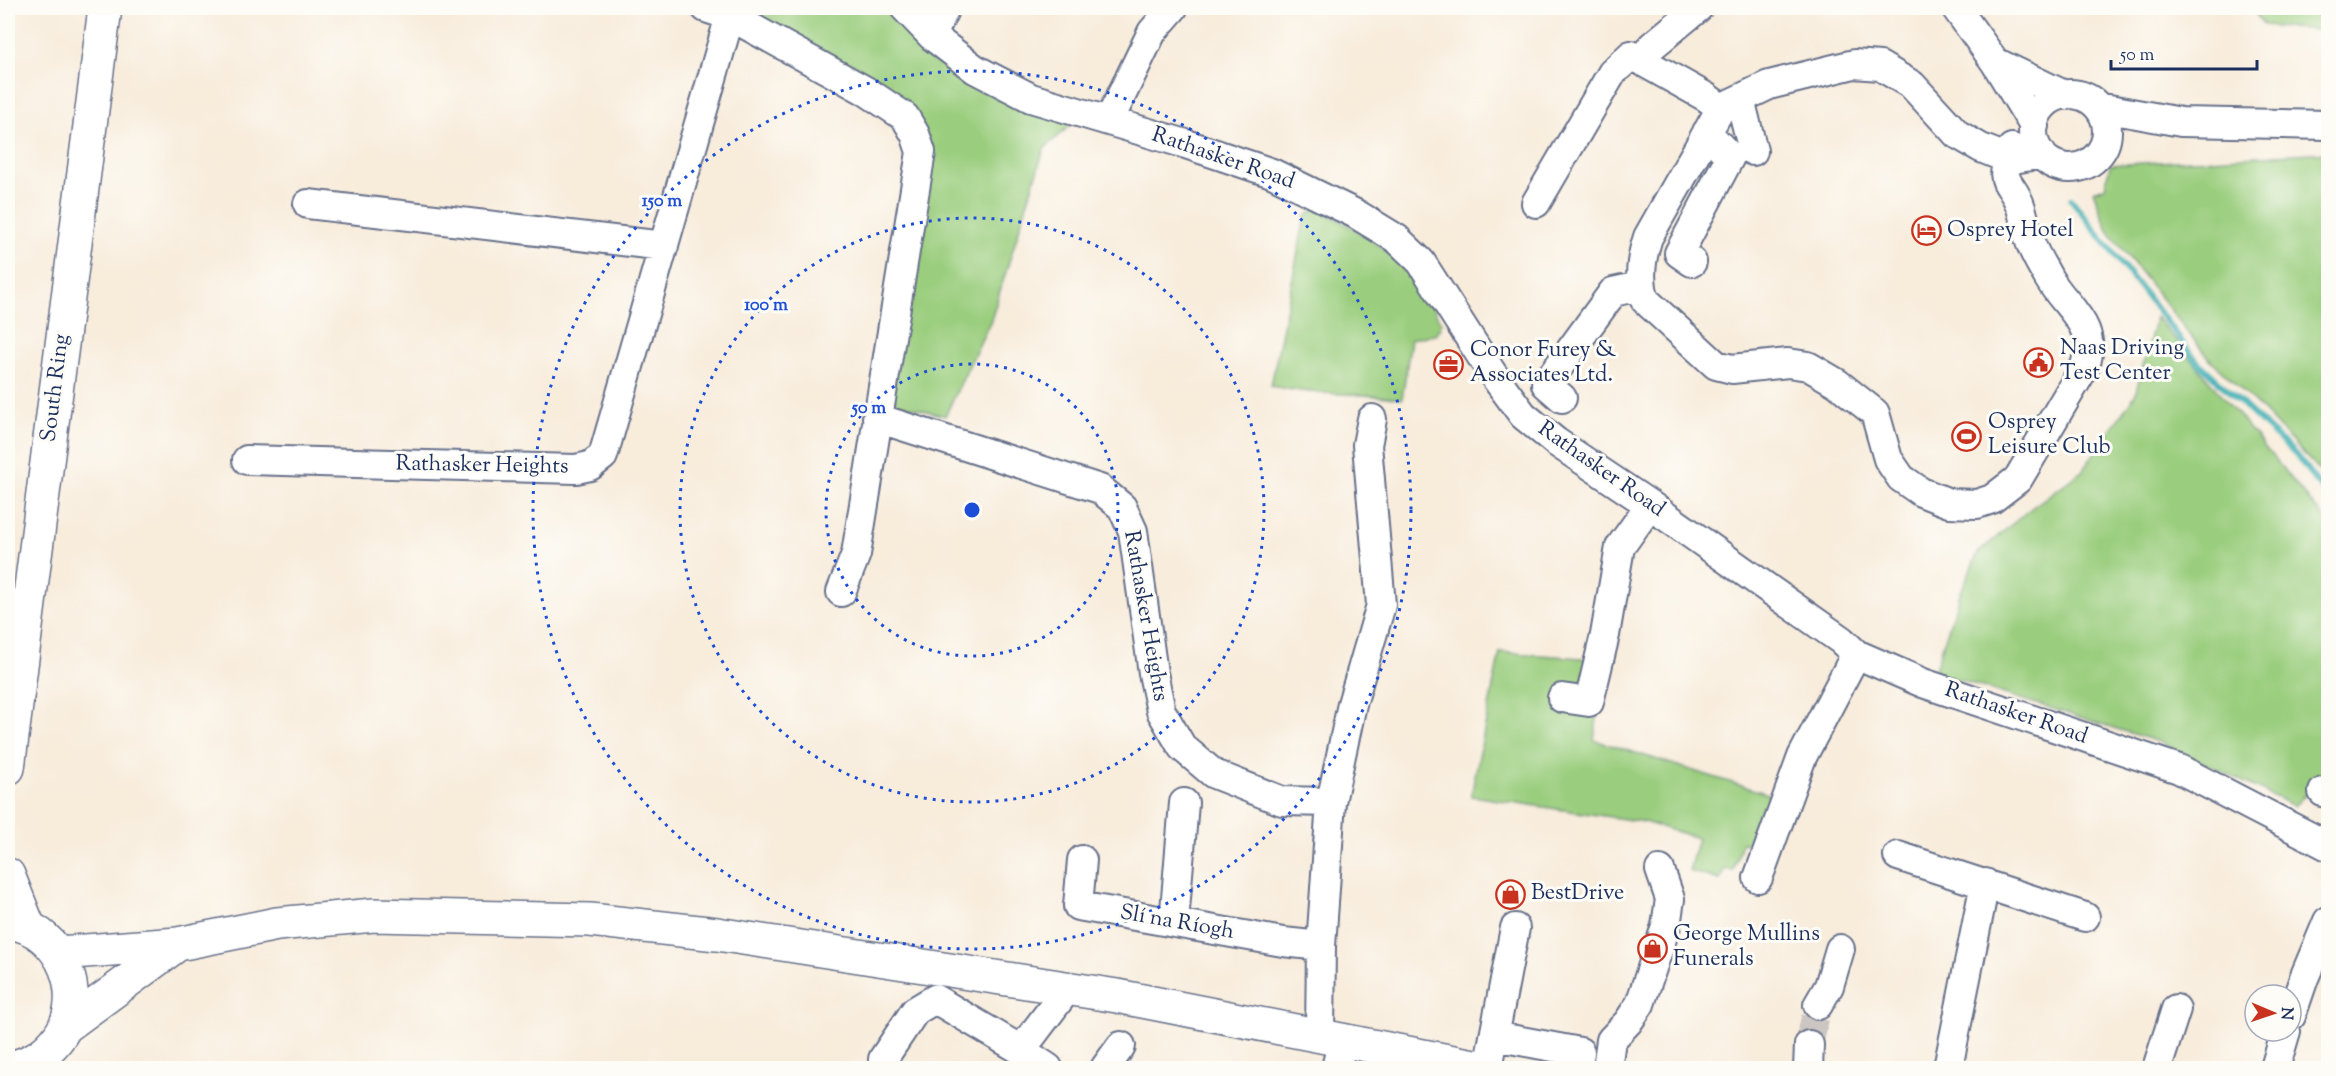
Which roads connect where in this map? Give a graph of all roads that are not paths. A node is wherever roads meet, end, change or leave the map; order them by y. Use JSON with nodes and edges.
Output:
{"nodes":[{"id":1,"x":105,"y":8,"type":"edge"},
{"id":2,"x":905,"y":8,"type":"edge"},
{"id":3,"x":1173,"y":8,"type":"edge"},
{"id":4,"x":1698,"y":8,"type":"edge"},
{"id":5,"x":1956,"y":8,"type":"edge"},
{"id":6,"x":718,"y":12,"type":"edge"},
{"id":7,"x":1642,"y":61,"type":"junction"},
{"id":8,"x":1995,"y":62,"type":"junction"},
{"id":9,"x":2064,"y":95,"type":"junction"},
{"id":10,"x":2098,"y":107,"type":"junction"},
{"id":11,"x":1723,"y":113,"type":"junction"},
{"id":12,"x":1109,"y":121,"type":"junction"},
{"id":13,"x":2181,"y":122,"type":"junction"},
{"id":14,"x":2328,"y":125,"type":"edge"},
{"id":15,"x":2025,"y":148,"type":"junction"},
{"id":16,"x":2102,"y":149,"type":"junction"},
{"id":17,"x":1753,"y":151,"type":"dead end"},
{"id":18,"x":1536,"y":203,"type":"dead end"},
{"id":19,"x":308,"y":204,"type":"dead end"},
{"id":20,"x":664,"y":246,"type":"junction"},
{"id":21,"x":1692,"y":262,"type":"dead end"},
{"id":22,"x":1640,"y":286,"type":"junction"},
{"id":23,"x":1562,"y":398,"type":"dead end"},
{"id":24,"x":877,"y":418,"type":"junction"},
{"id":25,"x":1372,"y":419,"type":"dead end"},
{"id":26,"x":247,"y":460,"type":"dead end"},
{"id":27,"x":1650,"y":505,"type":"junction"},
{"id":28,"x":841,"y":592,"type":"dead end"},
{"id":29,"x":1856,"y":654,"type":"junction"},
{"id":30,"x":1562,"y":698,"type":"dead end"},
{"id":31,"x":8,"y":768,"type":"edge"},
{"id":32,"x":1331,"y":802,"type":"junction"},
{"id":33,"x":1184,"y":803,"type":"dead end"},
{"id":34,"x":2328,"y":846,"type":"edge"},
{"id":35,"x":1899,"y":856,"type":"dead end"},
{"id":36,"x":1082,"y":860,"type":"dead end"},
{"id":37,"x":1660,"y":870,"type":"dead end"},
{"id":38,"x":8,"y":875,"type":"edge"},
{"id":39,"x":1758,"y":878,"type":"dead end"},
{"id":40,"x":1985,"y":883,"type":"junction"},
{"id":41,"x":2085,"y":916,"type":"dead end"},
{"id":42,"x":2328,"y":921,"type":"edge"},
{"id":43,"x":1174,"y":922,"type":"junction"},
{"id":44,"x":18,"y":925,"type":"edge"},
{"id":45,"x":1515,"y":928,"type":"dead end"},
{"id":46,"x":178,"y":944,"type":"junction"},
{"id":47,"x":1321,"y":946,"type":"junction"},
{"id":48,"x":1840,"y":949,"type":"dead end"},
{"id":49,"x":58,"y":953,"type":"junction"},
{"id":50,"x":2302,"y":983,"type":"edge"},
{"id":51,"x":1068,"y":988,"type":"junction"},
{"id":52,"x":1818,"y":1005,"type":"tunnel mouth"},
{"id":53,"x":2176,"y":1009,"type":"dead end"},
{"id":54,"x":65,"y":1027,"type":"junction"},
{"id":55,"x":1494,"y":1036,"type":"junction"},
{"id":56,"x":2283,"y":1043,"type":"edge"},
{"id":57,"x":1333,"y":1048,"type":"edge"},
{"id":58,"x":1021,"y":1050,"type":"junction"},
{"id":59,"x":883,"y":1059,"type":"dead end"},
{"id":60,"x":22,"y":1067,"type":"edge"},
{"id":61,"x":1048,"y":1068,"type":"edge"},
{"id":62,"x":1477,"y":1068,"type":"edge"},
{"id":63,"x":1577,"y":1068,"type":"edge"},
{"id":64,"x":1607,"y":1068,"type":"edge"},
{"id":65,"x":1948,"y":1068,"type":"edge"},
{"id":66,"x":2157,"y":1068,"type":"edge"},
{"id":67,"x":2276,"y":1068,"type":"edge"}],
"edges":[{"from":1,"to":31,"type":"main road","name":"South Ring"},
{"from":2,"to":12,"type":"street","name":"Rathasker Road"},
{"from":3,"to":12,"type":"street"},
{"from":4,"to":7,"type":"street"},
{"from":5,"to":8,"type":"street"},
{"from":6,"to":20,"type":"street","name":"Rathasker Heights"},
{"from":6,"to":24,"type":"street","name":"Rathasker Heights"},
{"from":7,"to":11,"type":"street"},
{"from":7,"to":18,"type":"street"},
{"from":8,"to":9,"type":"street"},
{"from":8,"to":15,"type":"street"},
{"from":9,"to":10,"type":"street"},
{"from":9,"to":15,"type":"street"},
{"from":10,"to":13,"type":"street"},
{"from":10,"to":16,"type":"street"},
{"from":11,"to":15,"type":"street"},
{"from":11,"to":17,"type":"street"},
{"from":11,"to":21,"type":"street"},
{"from":11,"to":22,"type":"street"},
{"from":12,"to":27,"type":"street","name":"Rathasker Road"},
{"from":13,"to":14,"type":"street"},
{"from":13,"to":16,"type":"street"},
{"from":15,"to":16,"type":"street"},
{"from":15,"to":22,"type":"street"},
{"from":19,"to":20,"type":"street"},
{"from":20,"to":26,"type":"street","name":"Rathasker Heights"},
{"from":22,"to":23,"type":"street"},
{"from":24,"to":28,"type":"street","name":"Rathasker Heights"},
{"from":24,"to":32,"type":"street","name":"Rathasker Heights"},
{"from":25,"to":32,"type":"street"},
{"from":27,"to":29,"type":"street","name":"Rathasker Road"},
{"from":27,"to":30,"type":"street"},
{"from":29,"to":34,"type":"street","name":"Rathasker Road"},
{"from":29,"to":39,"type":"street"},
{"from":32,"to":47,"type":"street"},
{"from":33,"to":43,"type":"street"},
{"from":35,"to":40,"type":"street"},
{"from":36,"to":43,"type":"street","name":"Slí na Ríogh"},
{"from":37,"to":64,"type":"street"},
{"from":38,"to":44,"type":"main road"},
{"from":40,"to":41,"type":"street"},
{"from":40,"to":65,"type":"street"},
{"from":42,"to":50,"type":"street"},
{"from":43,"to":47,"type":"street","name":"Slí na Ríogh"},
{"from":44,"to":49,"type":"main road"},
{"from":45,"to":55,"type":"street"},
{"from":46,"to":49,"type":"main road"},
{"from":46,"to":51,"type":"main road"},
{"from":46,"to":54,"type":"main road"},
{"from":47,"to":57,"type":"street"},
{"from":48,"to":52,"type":"street"},
{"from":49,"to":54,"type":"main road"},
{"from":51,"to":57,"type":"main road"},
{"from":51,"to":58,"type":"street"},
{"from":53,"to":66,"type":"street"},
{"from":54,"to":60,"type":"main road"},
{"from":55,"to":62,"type":"street"},
{"from":55,"to":63,"type":"street"},
{"from":56,"to":67,"type":"street"},
{"from":57,"to":62,"type":"main road"},
{"from":58,"to":59,"type":"street"},
{"from":58,"to":61,"type":"street"}]}
